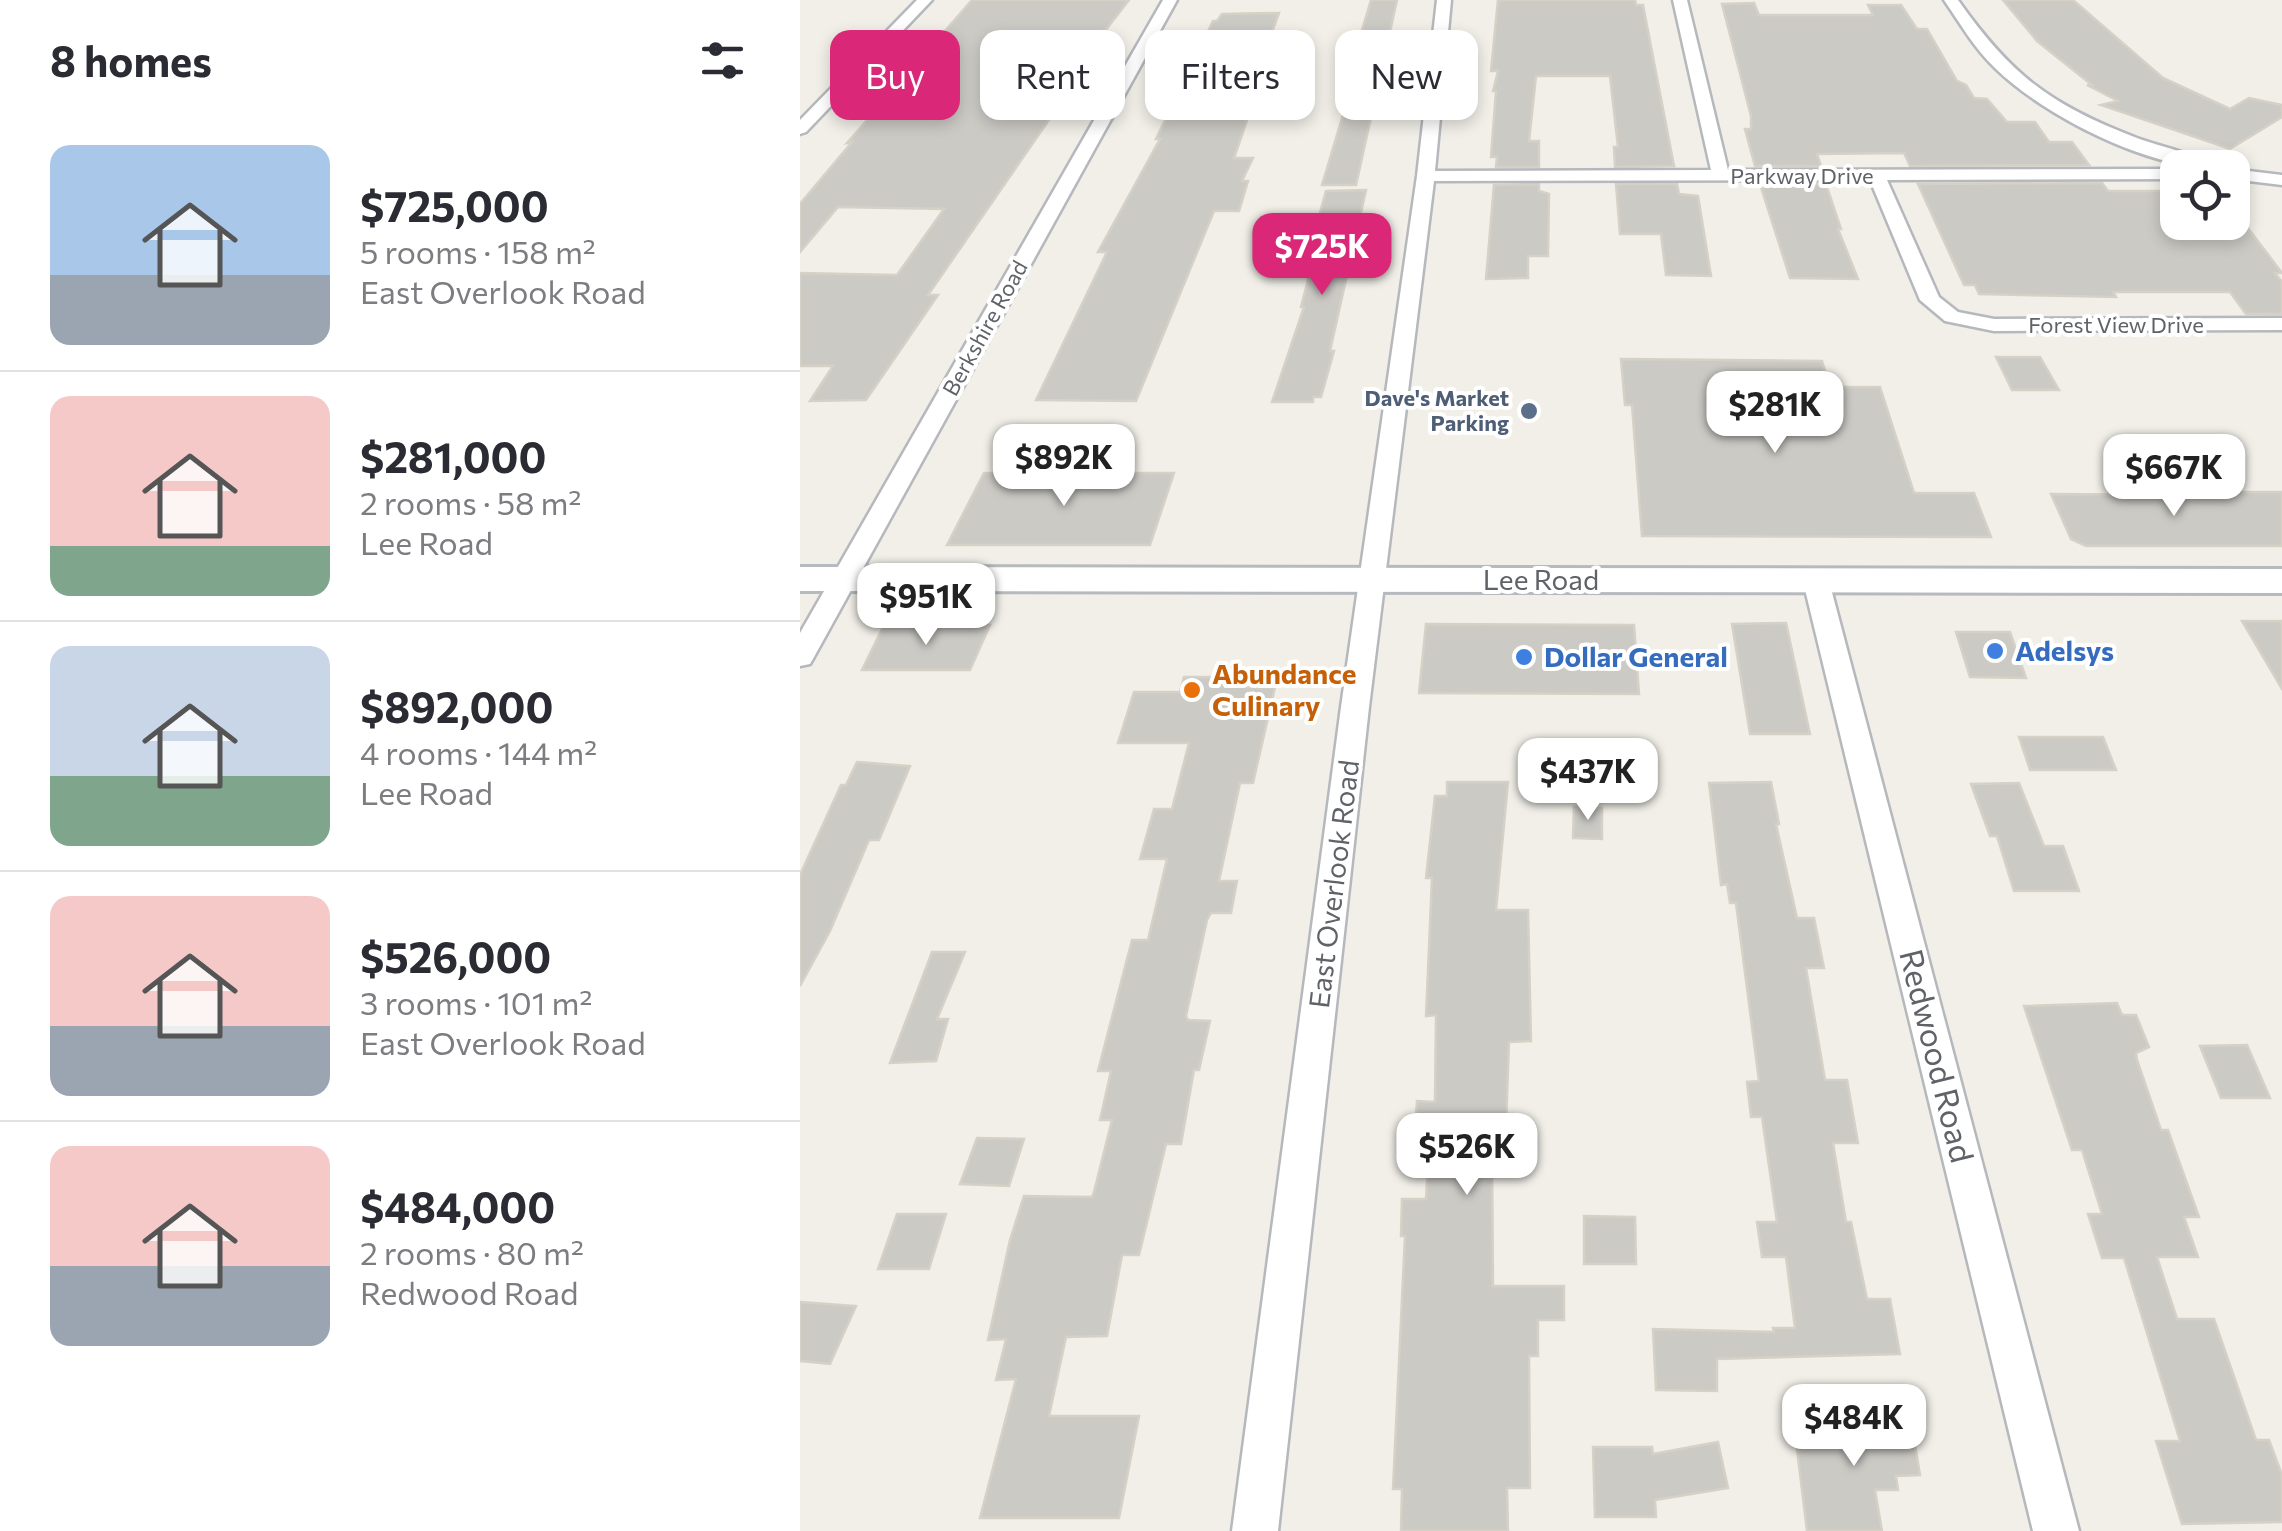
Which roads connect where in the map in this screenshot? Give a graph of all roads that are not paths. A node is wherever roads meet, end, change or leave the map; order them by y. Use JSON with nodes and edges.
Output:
{"nodes":[{"id":1,"x":925,"y":0,"type":"edge"},
{"id":2,"x":1170,"y":0,"type":"edge"},
{"id":3,"x":1444,"y":0,"type":"edge"},
{"id":4,"x":1680,"y":0,"type":"edge"},
{"id":5,"x":1950,"y":0,"type":"edge"},
{"id":6,"x":800,"y":130,"type":"edge"},
{"id":7,"x":2160,"y":151,"type":"edge"},
{"id":8,"x":2160,"y":174,"type":"edge"},
{"id":9,"x":1426,"y":176,"type":"junction"},
{"id":10,"x":1721,"y":176,"type":"junction"},
{"id":11,"x":1878,"y":176,"type":"junction"},
{"id":12,"x":2250,"y":176,"type":"edge"},
{"id":13,"x":2282,"y":180,"type":"edge"},
{"id":14,"x":2282,"y":324,"type":"edge"},
{"id":15,"x":800,"y":580,"type":"edge"},
{"id":16,"x":843,"y":580,"type":"junction"},
{"id":17,"x":1371,"y":580,"type":"junction"},
{"id":18,"x":1816,"y":581,"type":"junction"},
{"id":19,"x":2282,"y":582,"type":"edge"},
{"id":20,"x":800,"y":656,"type":"edge"},
{"id":21,"x":1255,"y":1531,"type":"edge"},
{"id":22,"x":2056,"y":1531,"type":"edge"}],
"edges":[{"from":1,"to":6,"type":"street"},
{"from":2,"to":16,"type":"street","name":"Berkshire Road"},
{"from":3,"to":9,"type":"street","name":"East Overlook Road"},
{"from":4,"to":10,"type":"street"},
{"from":5,"to":7,"type":"street"},
{"from":8,"to":11,"type":"street","name":"Parkway Drive"},
{"from":9,"to":10,"type":"street","name":"Parkway Drive"},
{"from":9,"to":17,"type":"street","name":"East Overlook Road"},
{"from":10,"to":11,"type":"street","name":"Parkway Drive"},
{"from":11,"to":14,"type":"street","name":"Forest View Drive"},
{"from":12,"to":13,"type":"street"},
{"from":15,"to":16,"type":"main road","name":"Lee Road"},
{"from":16,"to":17,"type":"main road","name":"Lee Road"},
{"from":16,"to":20,"type":"street","name":"Berkshire Road"},
{"from":17,"to":18,"type":"main road","name":"Lee Road"},
{"from":17,"to":21,"type":"street","name":"East Overlook Road"},
{"from":18,"to":19,"type":"main road","name":"Lee Road"},
{"from":18,"to":22,"type":"street","name":"Redwood Road"}]}
